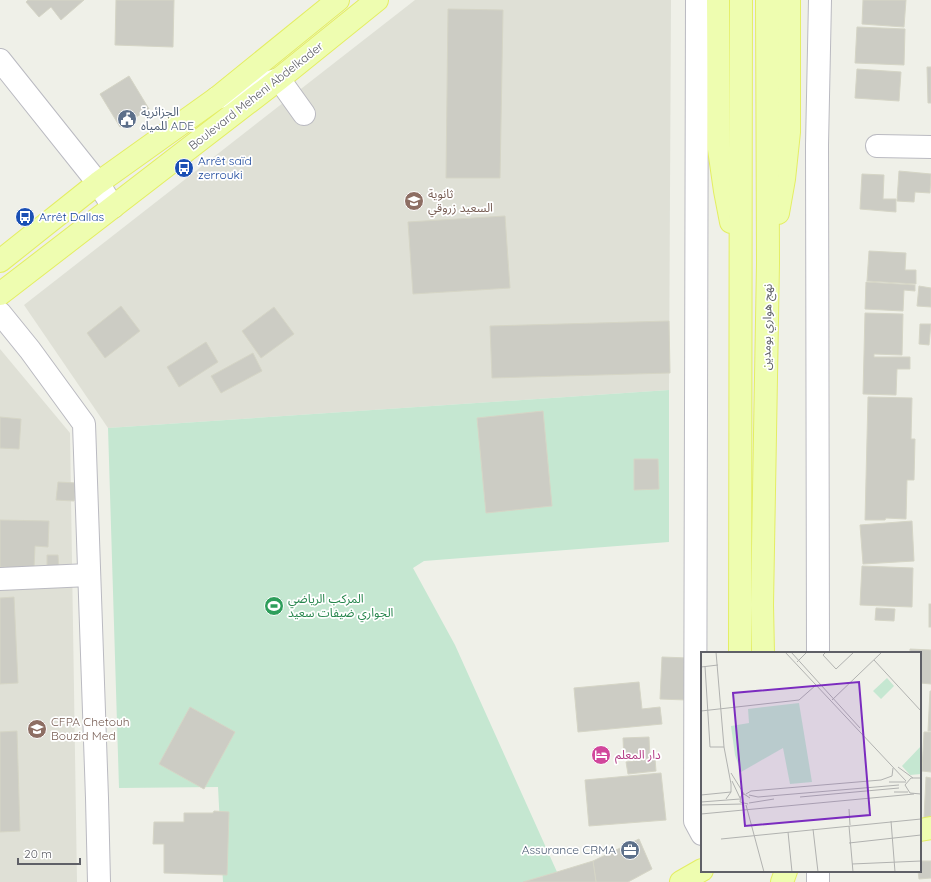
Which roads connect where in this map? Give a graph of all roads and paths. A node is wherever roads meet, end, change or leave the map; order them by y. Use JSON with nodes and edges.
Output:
{"nodes":[{"id":1,"x":338,"y":0,"type":"edge"},
{"id":2,"x":377,"y":0,"type":"edge"},
{"id":3,"x":697,"y":0,"type":"edge"},
{"id":4,"x":718,"y":0,"type":"edge"},
{"id":5,"x":741,"y":0,"type":"edge"},
{"id":6,"x":766,"y":0,"type":"edge"},
{"id":7,"x":789,"y":0,"type":"edge"},
{"id":8,"x":820,"y":0,"type":"edge"},
{"id":9,"x":0,"y":60,"type":"edge"},
{"id":10,"x":279,"y":79,"type":"junction"},
{"id":11,"x":217,"y":98,"type":"junction"},
{"id":12,"x":304,"y":114,"type":"dead end"},
{"id":13,"x":877,"y":146,"type":"dead end"},
{"id":14,"x":931,"y":147,"type":"edge"},
{"id":15,"x":98,"y":183,"type":"junction"},
{"id":16,"x":113,"y":208,"type":"junction"},
{"id":17,"x":0,"y":261,"type":"edge"},
{"id":18,"x":740,"y":263,"type":"junction"},
{"id":19,"x":768,"y":263,"type":"junction"},
{"id":20,"x":0,"y":294,"type":"edge"},
{"id":21,"x":0,"y":313,"type":"edge"},
{"id":22,"x":89,"y":575,"type":"junction"},
{"id":23,"x":0,"y":579,"type":"edge"},
{"id":24,"x":740,"y":652,"type":"edge"},
{"id":25,"x":763,"y":652,"type":"edge"},
{"id":26,"x":818,"y":652,"type":"edge"},
{"id":27,"x":931,"y":828,"type":"edge"},
{"id":28,"x":921,"y":830,"type":"edge"},
{"id":29,"x":701,"y":832,"type":"edge"},
{"id":30,"x":701,"y":871,"type":"edge"},
{"id":31,"x":712,"y":872,"type":"edge"},
{"id":32,"x":786,"y":872,"type":"edge"},
{"id":33,"x":99,"y":882,"type":"edge"},
{"id":34,"x":680,"y":882,"type":"edge"},
{"id":35,"x":716,"y":882,"type":"edge"},
{"id":36,"x":782,"y":882,"type":"edge"}],
"edges":[{"from":1,"to":11,"type":"main road","name":"Boulevard Meheni Abdelkader"},
{"from":2,"to":10,"type":"main road","name":"Boulevard Meheni Abdelkader"},
{"from":3,"to":29,"type":"street"},
{"from":4,"to":18,"type":"main road"},
{"from":5,"to":18,"type":"main road"},
{"from":6,"to":19,"type":"main road","name":"نهج هواري بومدين"},
{"from":7,"to":19,"type":"main road"},
{"from":8,"to":26,"type":"street"},
{"from":9,"to":15,"type":"street"},
{"from":10,"to":11,"type":"street"},
{"from":10,"to":12,"type":"street"},
{"from":10,"to":16,"type":"main road","name":"Boulevard Meheni Abdelkader"},
{"from":11,"to":15,"type":"main road","name":"Boulevard Meheni Abdelkader"},
{"from":13,"to":14,"type":"street"},
{"from":15,"to":16,"type":"street"},
{"from":15,"to":17,"type":"main road","name":"Boulevard Meheni Abdelkader"},
{"from":16,"to":20,"type":"main road","name":"Boulevard Meheni Abdelkader"},
{"from":18,"to":24,"type":"main road"},
{"from":19,"to":25,"type":"main road","name":"نهج هواري بومدين"},
{"from":21,"to":22,"type":"street"},
{"from":22,"to":23,"type":"street"},
{"from":22,"to":33,"type":"street"},
{"from":27,"to":28,"type":"main road"},
{"from":30,"to":34,"type":"main road"},
{"from":31,"to":35,"type":"main road"},
{"from":32,"to":36,"type":"main road"}]}
